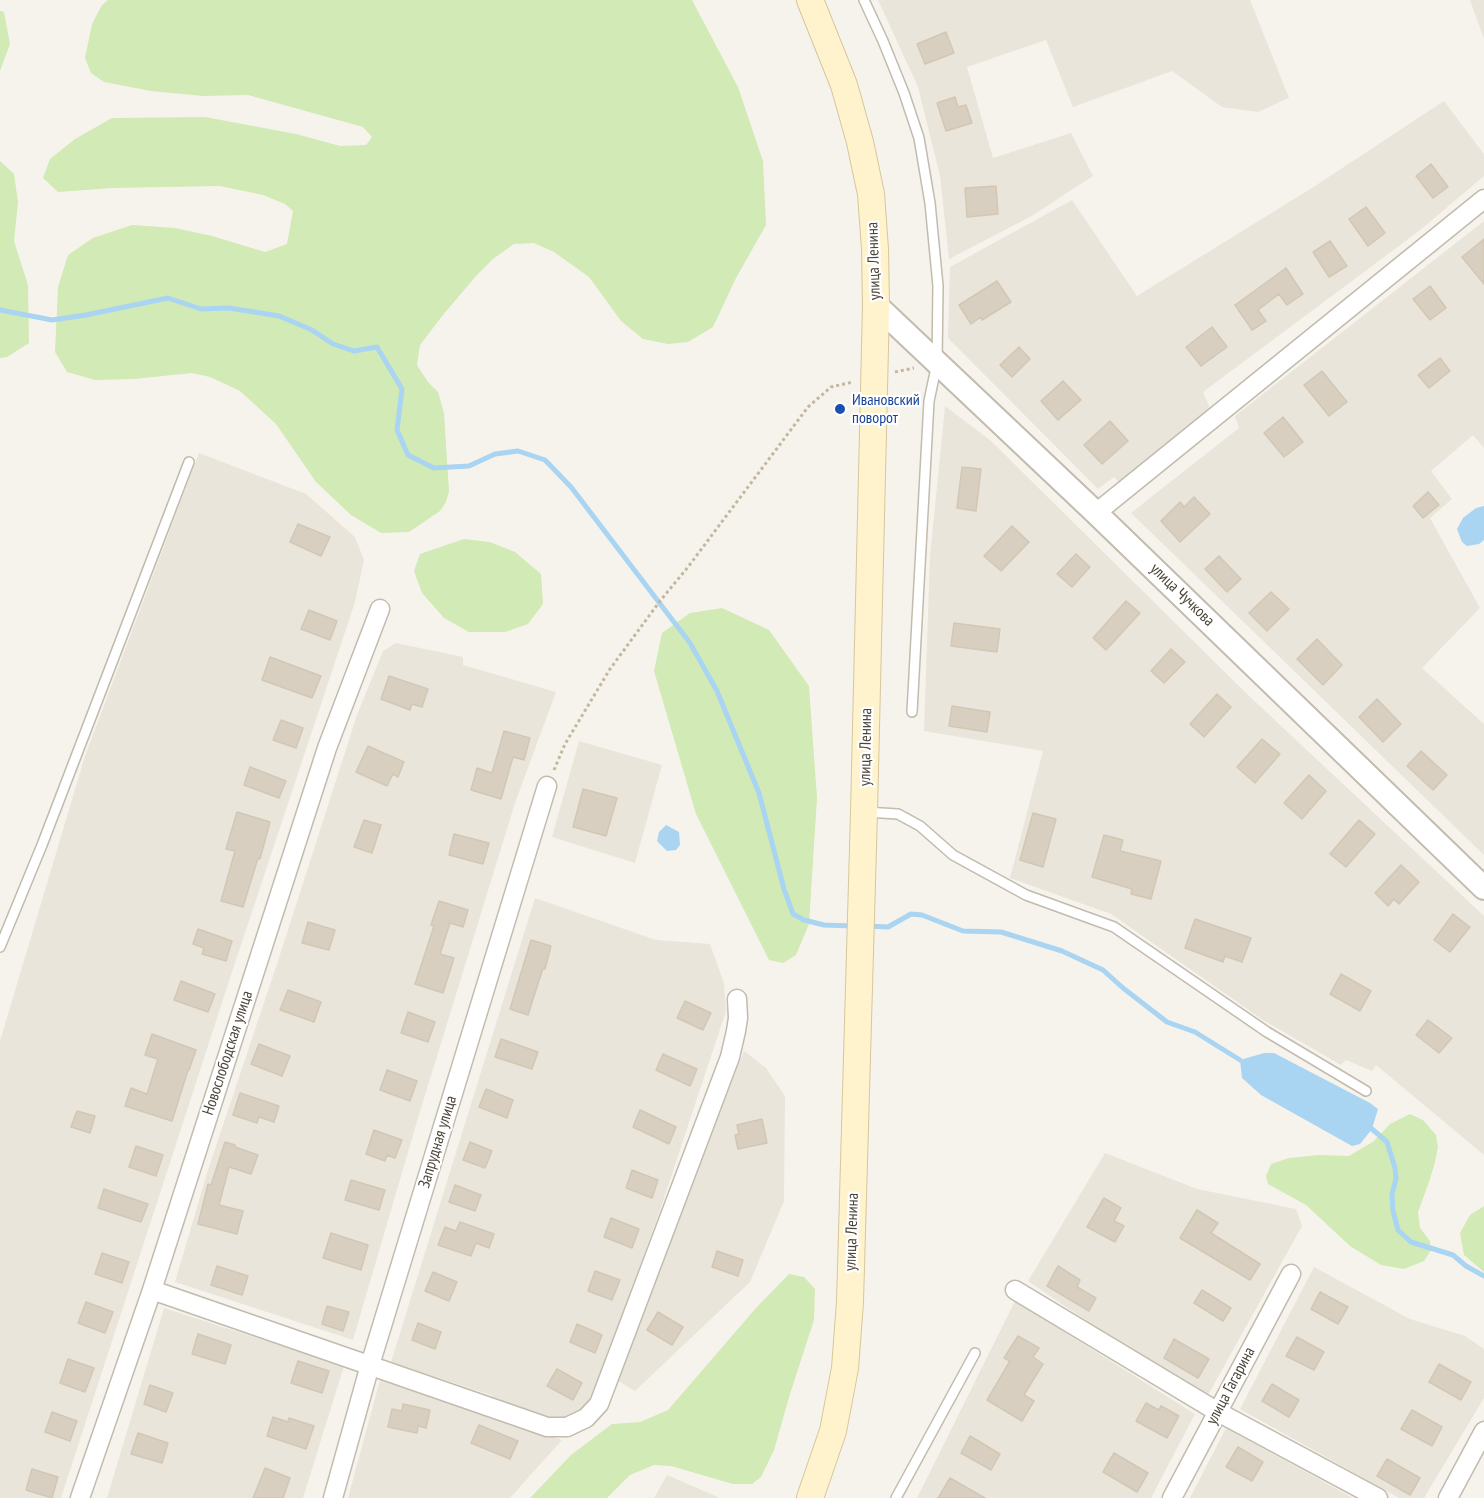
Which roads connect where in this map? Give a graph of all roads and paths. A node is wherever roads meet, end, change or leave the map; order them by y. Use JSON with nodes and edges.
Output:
{"nodes":[{"id":1,"x":864,"y":0,"type":"edge"},
{"id":2,"x":813,"y":1,"type":"edge"},
{"id":3,"x":1484,"y":199,"type":"edge"},
{"id":4,"x":876,"y":305,"type":"junction"},
{"id":5,"x":937,"y":363,"type":"junction"},
{"id":6,"x":874,"y":377,"type":"junction"},
{"id":7,"x":189,"y":462,"type":"dead end"},
{"id":8,"x":1096,"y":513,"type":"junction"},
{"id":9,"x":380,"y":609,"type":"dead end"},
{"id":10,"x":912,"y":712,"type":"dead end"},
{"id":11,"x":547,"y":786,"type":"joint"},
{"id":12,"x":864,"y":812,"type":"junction"},
{"id":13,"x":1484,"y":888,"type":"edge"},
{"id":14,"x":0,"y":947,"type":"edge"},
{"id":15,"x":737,"y":999,"type":"dead end"},
{"id":16,"x":1366,"y":1091,"type":"dead end"},
{"id":17,"x":1291,"y":1274,"type":"dead end"},
{"id":18,"x":152,"y":1290,"type":"junction"},
{"id":19,"x":1016,"y":1290,"type":"dead end"},
{"id":20,"x":975,"y":1353,"type":"dead end"},
{"id":21,"x":370,"y":1365,"type":"junction"},
{"id":22,"x":1218,"y":1412,"type":"junction"},
{"id":23,"x":1484,"y":1431,"type":"edge"},
{"id":24,"x":80,"y":1498,"type":"edge"},
{"id":25,"x":333,"y":1498,"type":"edge"},
{"id":26,"x":810,"y":1498,"type":"edge"},
{"id":27,"x":896,"y":1498,"type":"edge"},
{"id":28,"x":1172,"y":1498,"type":"edge"},
{"id":29,"x":1378,"y":1498,"type":"edge"},
{"id":30,"x":1448,"y":1498,"type":"edge"}],
"edges":[{"from":1,"to":5,"type":"lane"},
{"from":2,"to":4,"type":"main road","name":"улица Ленина"},
{"from":3,"to":8,"type":"street"},
{"from":4,"to":5,"type":"street","name":"улица Чучкова"},
{"from":4,"to":6,"type":"main road","name":"улица Ленина"},
{"from":5,"to":6,"type":"path"},
{"from":5,"to":8,"type":"street","name":"улица Чучкова"},
{"from":5,"to":10,"type":"lane"},
{"from":6,"to":11,"type":"path"},
{"from":6,"to":12,"type":"main road","name":"улица Ленина"},
{"from":7,"to":14,"type":"lane"},
{"from":8,"to":13,"type":"street","name":"улица Чучкова"},
{"from":9,"to":18,"type":"street","name":"Новослободская улица"},
{"from":11,"to":21,"type":"street","name":"Запрудная улица"},
{"from":12,"to":16,"type":"lane"},
{"from":12,"to":26,"type":"main road","name":"улица Ленина"},
{"from":15,"to":21,"type":"street"},
{"from":17,"to":22,"type":"street","name":"улица Гагарина"},
{"from":18,"to":21,"type":"street"},
{"from":18,"to":24,"type":"street","name":"Новослободская улица"},
{"from":19,"to":22,"type":"street"},
{"from":20,"to":27,"type":"lane"},
{"from":21,"to":25,"type":"street","name":"Запрудная улица"},
{"from":22,"to":28,"type":"street","name":"улица Гагарина"},
{"from":22,"to":29,"type":"street"},
{"from":23,"to":30,"type":"street"}]}
